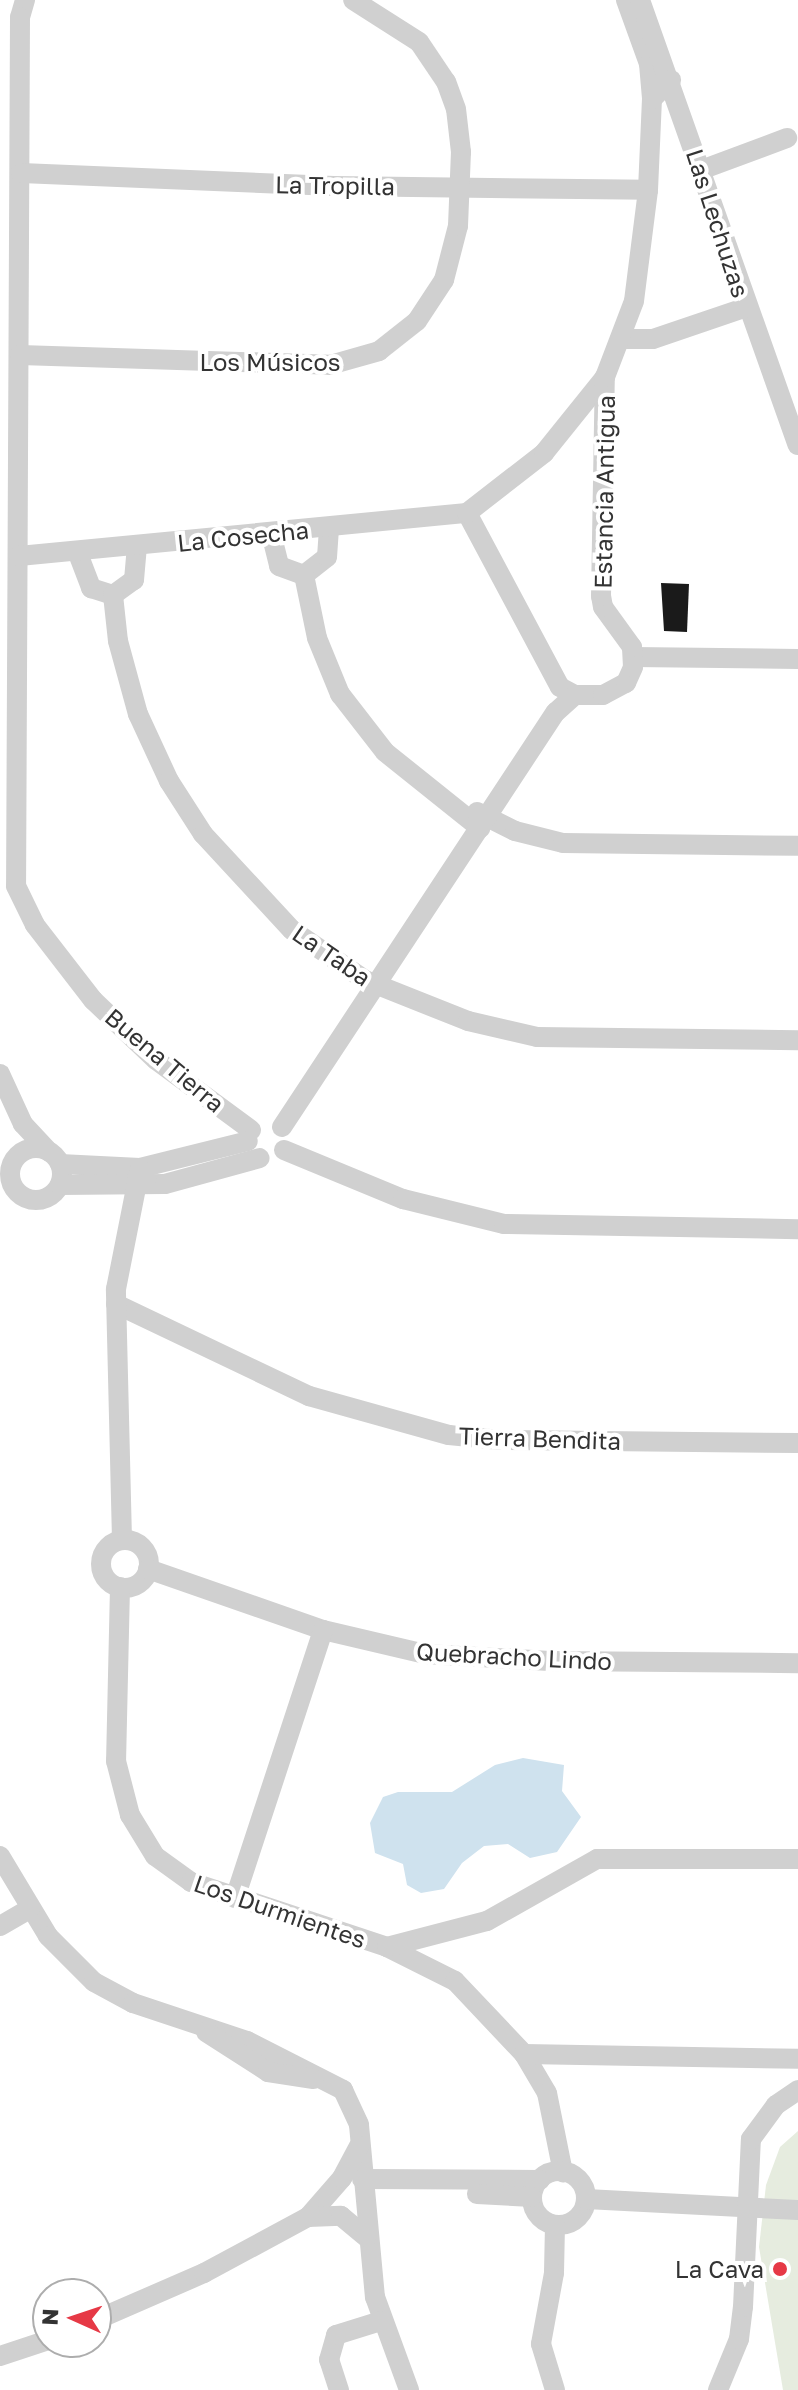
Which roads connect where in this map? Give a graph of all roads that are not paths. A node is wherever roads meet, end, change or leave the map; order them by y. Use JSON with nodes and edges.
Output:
{"nodes":[{"id":1,"x":25,"y":0,"type":"edge"},
{"id":2,"x":353,"y":0,"type":"edge"},
{"id":3,"x":626,"y":0,"type":"edge"},
{"id":4,"x":640,"y":0,"type":"edge"},
{"id":5,"x":671,"y":80,"type":"junction"},
{"id":6,"x":652,"y":99,"type":"junction"},
{"id":7,"x":787,"y":138,"type":"dead end"},
{"id":8,"x":701,"y":170,"type":"junction"},
{"id":9,"x":21,"y":173,"type":"junction"},
{"id":10,"x":461,"y":185,"type":"junction"},
{"id":11,"x":648,"y":190,"type":"junction"},
{"id":12,"x":747,"y":307,"type":"junction"},
{"id":13,"x":622,"y":339,"type":"junction"},
{"id":14,"x":20,"y":355,"type":"junction"},
{"id":15,"x":605,"y":377,"type":"junction"},
{"id":16,"x":573,"y":420,"type":"junction"},
{"id":17,"x":605,"y":437,"type":"junction"},
{"id":18,"x":798,"y":445,"type":"edge"},
{"id":19,"x":467,"y":513,"type":"junction"},
{"id":20,"x":329,"y":527,"type":"junction"},
{"id":21,"x":271,"y":533,"type":"junction"},
{"id":22,"x":137,"y":547,"type":"junction"},
{"id":23,"x":77,"y":551,"type":"junction"},
{"id":24,"x":19,"y":556,"type":"junction"},
{"id":25,"x":304,"y":575,"type":"junction"},
{"id":26,"x":113,"y":595,"type":"junction"},
{"id":27,"x":633,"y":657,"type":"junction"},
{"id":28,"x":798,"y":659,"type":"edge"},
{"id":29,"x":567,"y":691,"type":"junction"},
{"id":30,"x":479,"y":820,"type":"junction"},
{"id":31,"x":798,"y":846,"type":"edge"},
{"id":32,"x":369,"y":982,"type":"junction"},
{"id":33,"x":798,"y":1040,"type":"edge"},
{"id":34,"x":0,"y":1074,"type":"edge"},
{"id":35,"x":276,"y":1124,"type":"junction"},
{"id":36,"x":253,"y":1143,"type":"junction"},
{"id":37,"x":284,"y":1150,"type":"junction"},
{"id":38,"x":56,"y":1167,"type":"junction"},
{"id":39,"x":6,"y":1170,"type":"edge"},
{"id":40,"x":138,"y":1177,"type":"junction"},
{"id":41,"x":0,"y":1187,"type":"edge"},
{"id":42,"x":23,"y":1197,"type":"junction"},
{"id":43,"x":798,"y":1229,"type":"edge"},
{"id":44,"x":116,"y":1304,"type":"junction"},
{"id":45,"x":798,"y":1443,"type":"edge"},
{"id":46,"x":122,"y":1540,"type":"junction"},
{"id":47,"x":148,"y":1569,"type":"junction"},
{"id":48,"x":120,"y":1587,"type":"junction"},
{"id":49,"x":323,"y":1630,"type":"junction"},
{"id":50,"x":798,"y":1663,"type":"edge"},
{"id":51,"x":0,"y":1856,"type":"edge"},
{"id":52,"x":798,"y":1859,"type":"edge"},
{"id":53,"x":235,"y":1898,"type":"junction"},
{"id":54,"x":29,"y":1909,"type":"junction"},
{"id":55,"x":0,"y":1926,"type":"edge"},
{"id":56,"x":387,"y":1947,"type":"junction"},
{"id":57,"x":524,"y":2054,"type":"junction"},
{"id":58,"x":798,"y":2059,"type":"edge"},
{"id":59,"x":798,"y":2090,"type":"edge"},
{"id":60,"x":360,"y":2144,"type":"junction"},
{"id":61,"x":563,"y":2172,"type":"junction"},
{"id":62,"x":362,"y":2188,"type":"junction"},
{"id":63,"x":536,"y":2188,"type":"junction"},
{"id":64,"x":586,"y":2199,"type":"junction"},
{"id":65,"x":749,"y":2204,"type":"junction"},
{"id":66,"x":798,"y":2210,"type":"edge"},
{"id":67,"x":308,"y":2217,"type":"junction"},
{"id":68,"x":555,"y":2225,"type":"junction"},
{"id":69,"x":366,"y":2237,"type":"junction"},
{"id":70,"x":112,"y":2313,"type":"edge"},
{"id":71,"x":381,"y":2321,"type":"junction"},
{"id":72,"x":32,"y":2345,"type":"edge"},
{"id":73,"x":0,"y":2356,"type":"edge"},
{"id":74,"x":339,"y":2390,"type":"edge"},
{"id":75,"x":409,"y":2390,"type":"edge"},
{"id":76,"x":555,"y":2390,"type":"edge"},
{"id":77,"x":718,"y":2390,"type":"edge"}],
"edges":[{"from":1,"to":9,"type":"street","name":"Buena Tierra"},
{"from":2,"to":10,"type":"street","name":"Los Músicos"},
{"from":3,"to":6,"type":"street","name":"Estancia Antigua"},
{"from":4,"to":5,"type":"street","name":"Las Lechuzas"},
{"from":5,"to":6,"type":"street"},
{"from":5,"to":8,"type":"street","name":"Las Lechuzas"},
{"from":6,"to":11,"type":"street","name":"Estancia Antigua"},
{"from":7,"to":8,"type":"street"},
{"from":8,"to":12,"type":"street","name":"Las Lechuzas"},
{"from":9,"to":10,"type":"street","name":"La Tropilla"},
{"from":9,"to":14,"type":"street","name":"Buena Tierra"},
{"from":10,"to":11,"type":"street","name":"La Tropilla"},
{"from":10,"to":14,"type":"street","name":"Los Músicos"},
{"from":11,"to":13,"type":"street","name":"Estancia Antigua"},
{"from":12,"to":13,"type":"street"},
{"from":12,"to":18,"type":"street","name":"Las Lechuzas"},
{"from":13,"to":15,"type":"street","name":"Estancia Antigua"},
{"from":14,"to":24,"type":"street","name":"Buena Tierra"},
{"from":15,"to":16,"type":"street","name":"La Cosecha"},
{"from":15,"to":17,"type":"street","name":"Estancia Antigua"},
{"from":16,"to":17,"type":"street"},
{"from":16,"to":19,"type":"street","name":"La Cosecha"},
{"from":17,"to":27,"type":"street","name":"Estancia Antigua"},
{"from":19,"to":20,"type":"street","name":"La Cosecha"},
{"from":19,"to":29,"type":"street"},
{"from":20,"to":21,"type":"street","name":"La Cosecha"},
{"from":20,"to":25,"type":"street"},
{"from":21,"to":22,"type":"street","name":"La Cosecha"},
{"from":21,"to":25,"type":"street"},
{"from":22,"to":23,"type":"street","name":"La Cosecha"},
{"from":22,"to":26,"type":"street"},
{"from":23,"to":24,"type":"street","name":"La Cosecha"},
{"from":23,"to":26,"type":"street"},
{"from":24,"to":36,"type":"street","name":"Buena Tierra"},
{"from":25,"to":30,"type":"street"},
{"from":26,"to":32,"type":"street","name":"La Taba"},
{"from":27,"to":28,"type":"street"},
{"from":27,"to":29,"type":"street"},
{"from":29,"to":30,"type":"street"},
{"from":30,"to":31,"type":"street"},
{"from":30,"to":32,"type":"street"},
{"from":32,"to":33,"type":"street","name":"La Taba"},
{"from":32,"to":35,"type":"street"},
{"from":34,"to":38,"type":"street"},
{"from":35,"to":36,"type":"street"},
{"from":35,"to":37,"type":"street"},
{"from":36,"to":37,"type":"street"},
{"from":36,"to":40,"type":"street"},
{"from":37,"to":43,"type":"street"},
{"from":38,"to":39,"type":"street"},
{"from":38,"to":40,"type":"street"},
{"from":38,"to":42,"type":"street"},
{"from":39,"to":42,"type":"street"},
{"from":40,"to":44,"type":"street"},
{"from":41,"to":42,"type":"street"},
{"from":44,"to":45,"type":"street","name":"Tierra Bendita"},
{"from":44,"to":46,"type":"street"},
{"from":46,"to":47,"type":"street"},
{"from":46,"to":48,"type":"street"},
{"from":47,"to":48,"type":"street"},
{"from":47,"to":49,"type":"street","name":"Quebracho Lindo"},
{"from":48,"to":53,"type":"street","name":"Los Durmientes"},
{"from":49,"to":50,"type":"street","name":"Quebracho Lindo"},
{"from":49,"to":53,"type":"street"},
{"from":51,"to":54,"type":"street"},
{"from":52,"to":56,"type":"street"},
{"from":53,"to":56,"type":"street","name":"Los Durmientes"},
{"from":54,"to":55,"type":"street"},
{"from":54,"to":60,"type":"street"},
{"from":56,"to":57,"type":"street","name":"Los Durmientes"},
{"from":57,"to":58,"type":"street"},
{"from":57,"to":61,"type":"street","name":"Los Durmientes"},
{"from":59,"to":65,"type":"street"},
{"from":60,"to":62,"type":"street"},
{"from":60,"to":67,"type":"street"},
{"from":61,"to":63,"type":"street"},
{"from":61,"to":64,"type":"street"},
{"from":62,"to":63,"type":"street"},
{"from":62,"to":69,"type":"street"},
{"from":63,"to":68,"type":"street"},
{"from":64,"to":65,"type":"street"},
{"from":64,"to":68,"type":"street"},
{"from":65,"to":66,"type":"street"},
{"from":65,"to":77,"type":"street"},
{"from":67,"to":69,"type":"street"},
{"from":67,"to":70,"type":"street"},
{"from":68,"to":76,"type":"street"},
{"from":69,"to":71,"type":"street"},
{"from":71,"to":74,"type":"street"},
{"from":71,"to":75,"type":"street"},
{"from":72,"to":73,"type":"street"}]}
